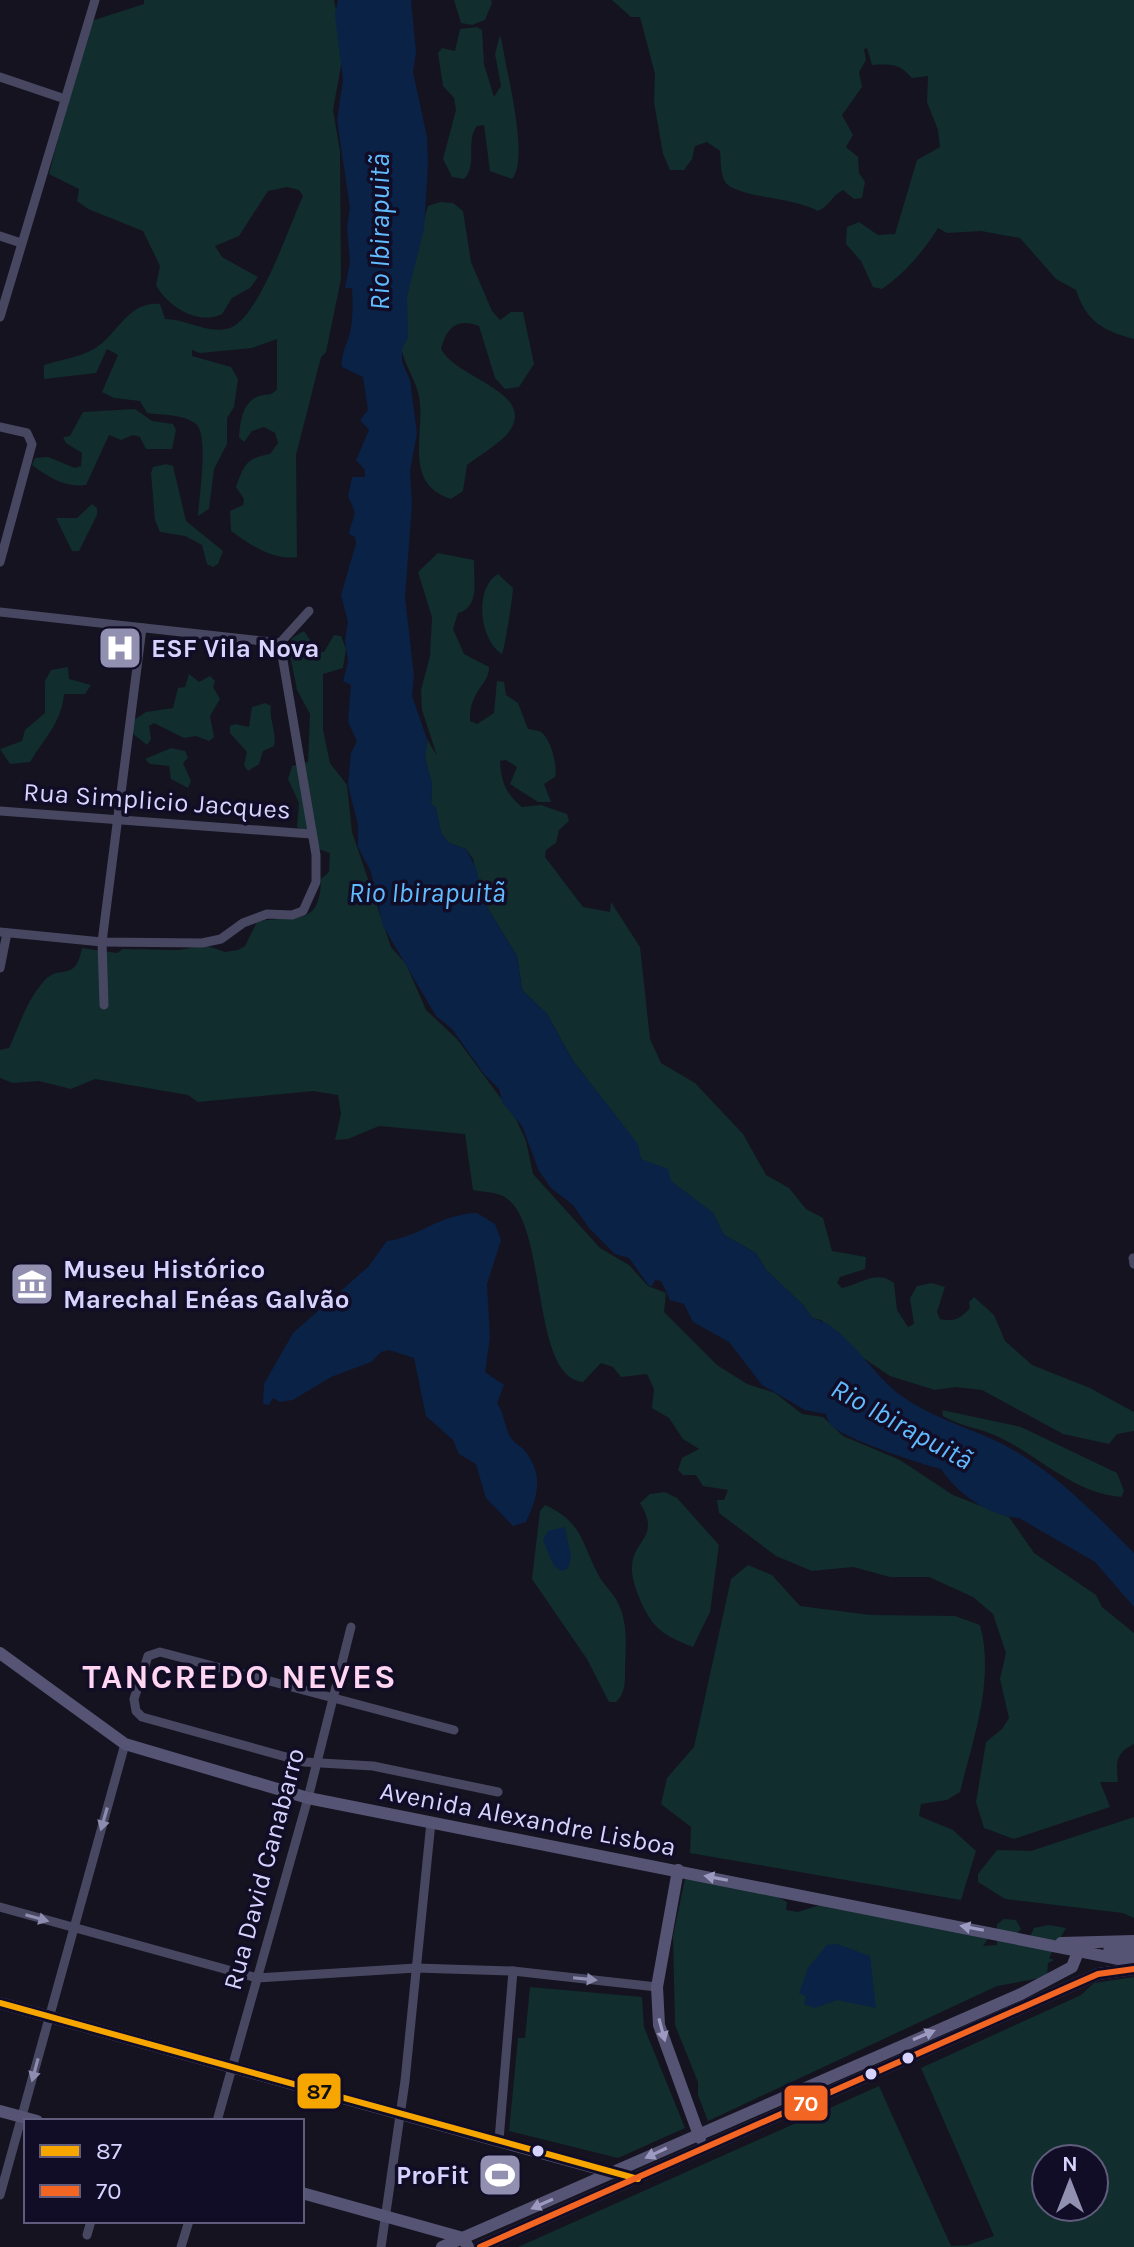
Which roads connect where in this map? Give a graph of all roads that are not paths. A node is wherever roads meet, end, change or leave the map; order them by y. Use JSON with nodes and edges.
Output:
{"nodes":[{"id":1,"x":95,"y":0,"type":"edge"},
{"id":2,"x":0,"y":77,"type":"edge"},
{"id":3,"x":65,"y":99,"type":"junction"},
{"id":4,"x":0,"y":236,"type":"edge"},
{"id":5,"x":21,"y":243,"type":"junction"},
{"id":6,"x":0,"y":317,"type":"edge"},
{"id":7,"x":0,"y":427,"type":"edge"},
{"id":8,"x":0,"y":562,"type":"edge"},
{"id":9,"x":309,"y":611,"type":"dead end"},
{"id":10,"x":0,"y":612,"type":"edge"},
{"id":11,"x":142,"y":628,"type":"junction"},
{"id":12,"x":280,"y":643,"type":"junction"},
{"id":13,"x":0,"y":811,"type":"edge"},
{"id":14,"x":119,"y":820,"type":"junction"},
{"id":15,"x":311,"y":834,"type":"junction"},
{"id":16,"x":4,"y":932,"type":"edge"},
{"id":17,"x":102,"y":942,"type":"junction"},
{"id":18,"x":0,"y":968,"type":"edge"},
{"id":19,"x":104,"y":1005,"type":"dead end"},
{"id":20,"x":351,"y":1627,"type":"dead end"},
{"id":21,"x":0,"y":1653,"type":"edge"},
{"id":22,"x":332,"y":1698,"type":"junction"},
{"id":23,"x":454,"y":1730,"type":"dead end"},
{"id":24,"x":125,"y":1744,"type":"junction"},
{"id":25,"x":316,"y":1762,"type":"junction"},
{"id":26,"x":498,"y":1792,"type":"dead end"},
{"id":27,"x":308,"y":1798,"type":"junction"},
{"id":28,"x":431,"y":1822,"type":"junction"},
{"id":29,"x":678,"y":1870,"type":"junction"},
{"id":30,"x":0,"y":1907,"type":"edge"},
{"id":31,"x":74,"y":1928,"type":"junction"},
{"id":32,"x":1134,"y":1941,"type":"edge"},
{"id":33,"x":1048,"y":1943,"type":"junction"},
{"id":34,"x":1134,"y":1951,"type":"edge"},
{"id":35,"x":1078,"y":1952,"type":"junction"},
{"id":36,"x":1134,"y":1962,"type":"edge"},
{"id":37,"x":416,"y":1968,"type":"junction"},
{"id":38,"x":1134,"y":1969,"type":"edge"},
{"id":39,"x":513,"y":1971,"type":"junction"},
{"id":40,"x":257,"y":1978,"type":"junction"},
{"id":41,"x":657,"y":1987,"type":"junction"},
{"id":42,"x":0,"y":2003,"type":"edge"},
{"id":43,"x":50,"y":2017,"type":"junction"},
{"id":44,"x":233,"y":2068,"type":"junction"},
{"id":45,"x":0,"y":2111,"type":"edge"},
{"id":46,"x":399,"y":2114,"type":"junction"},
{"id":47,"x":22,"y":2117,"type":"junction"},
{"id":48,"x":30,"y":2119,"type":"edge"},
{"id":49,"x":218,"y":2119,"type":"edge"},
{"id":50,"x":699,"y":2134,"type":"junction"},
{"id":51,"x":499,"y":2140,"type":"junction"},
{"id":52,"x":704,"y":2148,"type":"junction"},
{"id":53,"x":613,"y":2173,"type":"junction"},
{"id":54,"x":638,"y":2179,"type":"junction"},
{"id":55,"x":304,"y":2194,"type":"edge"},
{"id":56,"x":0,"y":2195,"type":"edge"},
{"id":57,"x":385,"y":2217,"type":"junction"},
{"id":58,"x":90,"y":2223,"type":"edge"},
{"id":59,"x":188,"y":2223,"type":"edge"},
{"id":60,"x":87,"y":2235,"type":"dead end"},
{"id":61,"x":466,"y":2243,"type":"edge"},
{"id":62,"x":181,"y":2247,"type":"edge"},
{"id":63,"x":381,"y":2247,"type":"edge"},
{"id":64,"x":442,"y":2247,"type":"edge"},
{"id":65,"x":480,"y":2247,"type":"edge"}],
"edges":[{"from":1,"to":3,"type":"street"},
{"from":2,"to":3,"type":"street"},
{"from":3,"to":5,"type":"street"},
{"from":4,"to":5,"type":"street"},
{"from":5,"to":6,"type":"street"},
{"from":7,"to":8,"type":"street"},
{"from":9,"to":12,"type":"street"},
{"from":10,"to":11,"type":"street"},
{"from":11,"to":12,"type":"street"},
{"from":11,"to":14,"type":"street"},
{"from":12,"to":15,"type":"street"},
{"from":13,"to":14,"type":"street","name":"Rua Simplicio Jacques"},
{"from":14,"to":15,"type":"street","name":"Rua Simplicio Jacques"},
{"from":14,"to":17,"type":"street"},
{"from":15,"to":17,"type":"street"},
{"from":16,"to":17,"type":"street"},
{"from":16,"to":18,"type":"street"},
{"from":17,"to":19,"type":"street"},
{"from":20,"to":22,"type":"street","name":"Rua David Canabarro"},
{"from":21,"to":24,"type":"street","name":"Avenida Alexandre Lisboa"},
{"from":22,"to":23,"type":"street"},
{"from":22,"to":25,"type":"street","name":"Rua David Canabarro"},
{"from":22,"to":25,"type":"street"},
{"from":24,"to":27,"type":"street","name":"Avenida Alexandre Lisboa"},
{"from":24,"to":31,"type":"street","one_way":true},
{"from":25,"to":26,"type":"street"},
{"from":25,"to":27,"type":"street","name":"Rua David Canabarro"},
{"from":27,"to":28,"type":"street","name":"Avenida Alexandre Lisboa"},
{"from":27,"to":40,"type":"street","name":"Rua David Canabarro"},
{"from":28,"to":29,"type":"street","name":"Avenida Alexandre Lisboa"},
{"from":28,"to":37,"type":"street"},
{"from":33,"to":29,"type":"street","name":"Avenida Alexandre Lisboa","one_way":true},
{"from":29,"to":41,"type":"street"},
{"from":30,"to":31,"type":"street","one_way":true},
{"from":31,"to":40,"type":"street"},
{"from":31,"to":43,"type":"street"},
{"from":32,"to":33,"type":"street"},
{"from":33,"to":35,"type":"street","name":"Avenida Alexandre Lisboa"},
{"from":34,"to":35,"type":"street"},
{"from":35,"to":36,"type":"street"},
{"from":50,"to":35,"type":"street","one_way":true},
{"from":37,"to":39,"type":"street"},
{"from":37,"to":40,"type":"street"},
{"from":37,"to":46,"type":"street"},
{"from":38,"to":52,"type":"street"},
{"from":39,"to":41,"type":"street","one_way":true},
{"from":39,"to":51,"type":"street"},
{"from":40,"to":44,"type":"street","name":"Rua David Canabarro"},
{"from":41,"to":50,"type":"street","one_way":true},
{"from":42,"to":43,"type":"street"},
{"from":43,"to":44,"type":"street"},
{"from":43,"to":47,"type":"street","one_way":true},
{"from":44,"to":46,"type":"street"},
{"from":44,"to":49,"type":"street","name":"Rua David Canabarro"},
{"from":45,"to":47,"type":"street"},
{"from":46,"to":51,"type":"street"},
{"from":46,"to":57,"type":"street"},
{"from":47,"to":48,"type":"street"},
{"from":47,"to":56,"type":"street"},
{"from":50,"to":52,"type":"street"},
{"from":50,"to":53,"type":"street","one_way":true},
{"from":51,"to":53,"type":"street"},
{"from":52,"to":54,"type":"street"},
{"from":53,"to":54,"type":"street"},
{"from":53,"to":61,"type":"street","one_way":true},
{"from":54,"to":65,"type":"street"},
{"from":55,"to":57,"type":"street"},
{"from":57,"to":61,"type":"street"},
{"from":57,"to":63,"type":"street"},
{"from":58,"to":60,"type":"street"},
{"from":59,"to":62,"type":"street"},
{"from":61,"to":64,"type":"street"}]}
